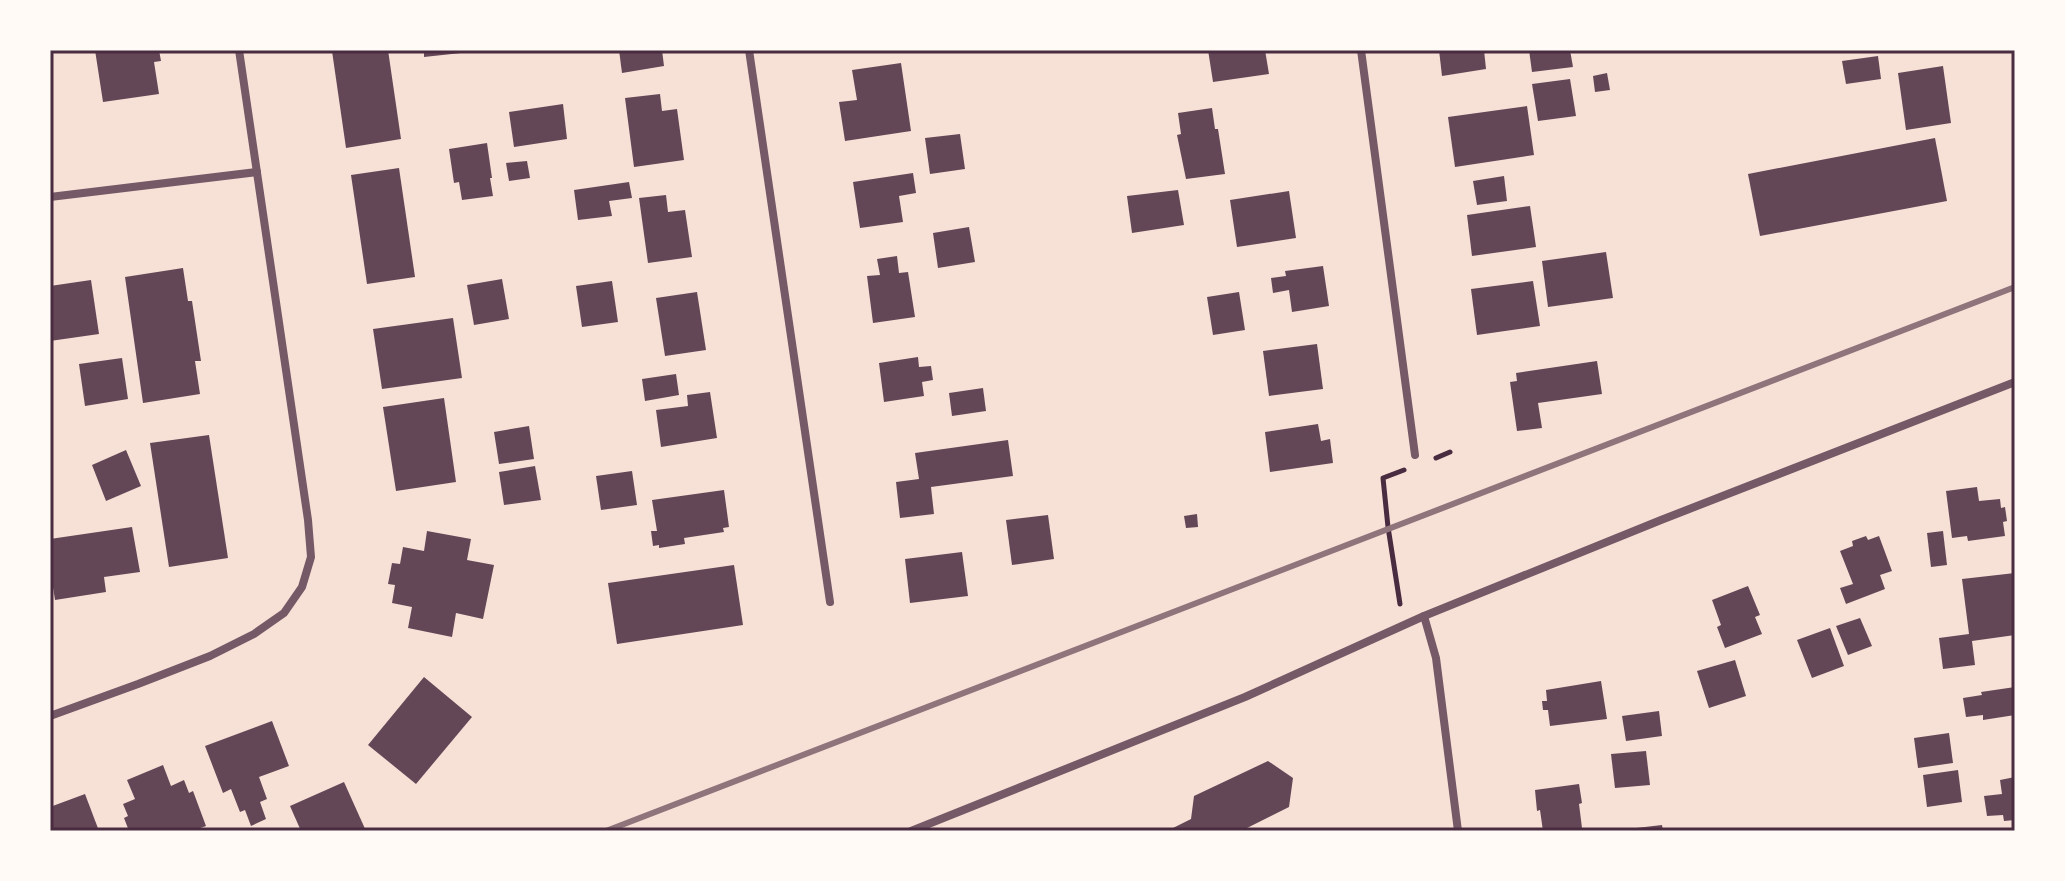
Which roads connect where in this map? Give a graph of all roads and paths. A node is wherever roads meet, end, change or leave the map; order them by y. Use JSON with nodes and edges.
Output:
{"nodes":[{"id":1,"x":239,"y":50,"type":"edge"},
{"id":2,"x":749,"y":50,"type":"edge"},
{"id":3,"x":1361,"y":50,"type":"edge"},
{"id":4,"x":257,"y":172,"type":"junction"},
{"id":5,"x":50,"y":197,"type":"edge"},
{"id":6,"x":2015,"y":382,"type":"edge"},
{"id":7,"x":1450,"y":452,"type":"dead end"},
{"id":8,"x":1415,"y":455,"type":"dead end"},
{"id":9,"x":1423,"y":463,"type":"dead end"},
{"id":10,"x":1410,"y":468,"type":"dead end"},
{"id":11,"x":830,"y":602,"type":"dead end"},
{"id":12,"x":1424,"y":616,"type":"junction"},
{"id":13,"x":1403,"y":625,"type":"junction"},
{"id":14,"x":50,"y":716,"type":"edge"},
{"id":15,"x":911,"y":831,"type":"edge"},
{"id":16,"x":1458,"y":831,"type":"edge"}],
"edges":[{"from":1,"to":4,"type":"street"},
{"from":2,"to":11,"type":"street"},
{"from":3,"to":8,"type":"street"},
{"from":4,"to":5,"type":"street"},
{"from":4,"to":14,"type":"street"},
{"from":6,"to":12,"type":"street"},
{"from":7,"to":9,"type":"path"},
{"from":10,"to":13,"type":"path"},
{"from":12,"to":13,"type":"street"},
{"from":12,"to":16,"type":"street"},
{"from":13,"to":15,"type":"street"}]}
